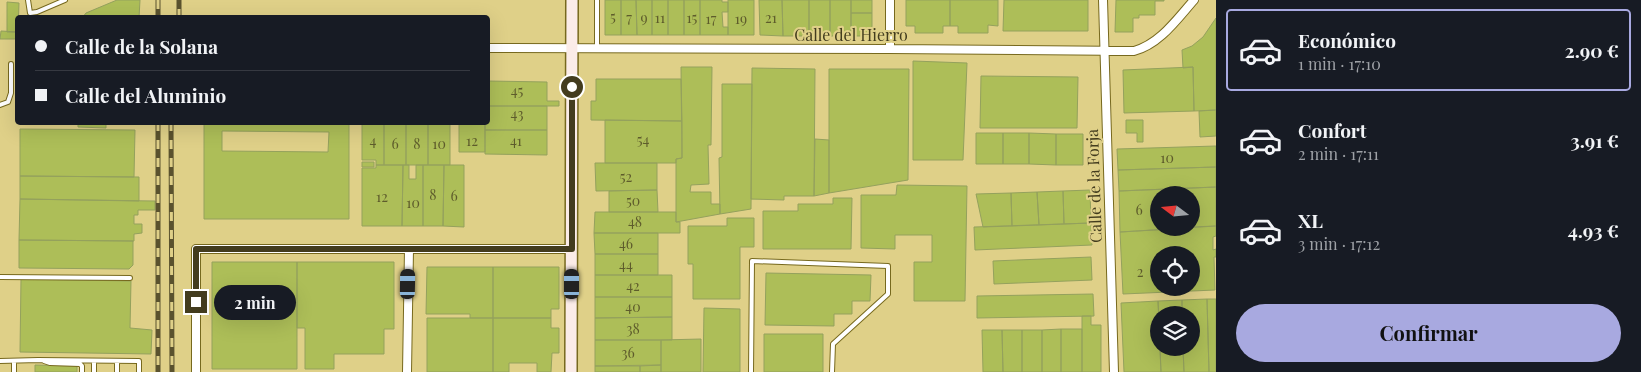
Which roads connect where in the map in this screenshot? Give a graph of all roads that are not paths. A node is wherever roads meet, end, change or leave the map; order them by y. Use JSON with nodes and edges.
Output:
{"nodes":[{"id":1,"x":28,"y":0,"type":"edge"},
{"id":2,"x":65,"y":0,"type":"edge"},
{"id":3,"x":572,"y":0,"type":"edge"},
{"id":4,"x":597,"y":0,"type":"edge"},
{"id":5,"x":890,"y":0,"type":"edge"},
{"id":6,"x":1103,"y":0,"type":"edge"},
{"id":7,"x":1194,"y":0,"type":"edge"},
{"id":8,"x":490,"y":48,"type":"edge"},
{"id":9,"x":572,"y":49,"type":"junction"},
{"id":10,"x":597,"y":49,"type":"junction"},
{"id":11,"x":890,"y":49,"type":"junction"},
{"id":12,"x":1104,"y":51,"type":"junction"},
{"id":13,"x":11,"y":64,"type":"dead end"},
{"id":14,"x":0,"y":105,"type":"edge"},
{"id":15,"x":409,"y":249,"type":"junction"},
{"id":16,"x":572,"y":249,"type":"junction"},
{"id":17,"x":0,"y":277,"type":"edge"},
{"id":18,"x":130,"y":278,"type":"dead end"},
{"id":19,"x":38,"y":360,"type":"junction"},
{"id":20,"x":94,"y":360,"type":"junction"},
{"id":21,"x":0,"y":361,"type":"edge"},
{"id":22,"x":117,"y":361,"type":"junction"},
{"id":23,"x":14,"y":362,"type":"junction"},
{"id":24,"x":14,"y":372,"type":"edge"},
{"id":25,"x":82,"y":372,"type":"edge"},
{"id":26,"x":94,"y":372,"type":"edge"},
{"id":27,"x":117,"y":372,"type":"edge"},
{"id":28,"x":139,"y":372,"type":"edge"},
{"id":29,"x":196,"y":372,"type":"edge"},
{"id":30,"x":407,"y":372,"type":"edge"},
{"id":31,"x":571,"y":372,"type":"edge"},
{"id":32,"x":751,"y":372,"type":"edge"},
{"id":33,"x":832,"y":372,"type":"edge"},
{"id":34,"x":1114,"y":372,"type":"edge"}],
"edges":[{"from":1,"to":2,"type":"lane"},
{"from":3,"to":9,"type":"street"},
{"from":4,"to":10,"type":"lane"},
{"from":5,"to":11,"type":"street"},
{"from":6,"to":12,"type":"street","name":"Calle de la Forja"},
{"from":7,"to":12,"type":"street","name":"Calle del Hierro"},
{"from":8,"to":9,"type":"street","name":"Calle del Hierro"},
{"from":9,"to":10,"type":"street","name":"Calle del Hierro"},
{"from":9,"to":16,"type":"street"},
{"from":10,"to":11,"type":"street","name":"Calle del Hierro"},
{"from":11,"to":12,"type":"street","name":"Calle del Hierro"},
{"from":12,"to":34,"type":"street","name":"Calle de la Forja"},
{"from":13,"to":14,"type":"lane"},
{"from":15,"to":16,"type":"street"},
{"from":15,"to":29,"type":"street"},
{"from":15,"to":30,"type":"street"},
{"from":16,"to":31,"type":"street"},
{"from":17,"to":18,"type":"lane"},
{"from":19,"to":20,"type":"lane"},
{"from":19,"to":23,"type":"lane"},
{"from":19,"to":25,"type":"lane"},
{"from":20,"to":22,"type":"lane"},
{"from":20,"to":26,"type":"lane"},
{"from":21,"to":23,"type":"lane"},
{"from":22,"to":27,"type":"lane"},
{"from":22,"to":28,"type":"lane"},
{"from":23,"to":24,"type":"lane"},
{"from":32,"to":33,"type":"lane"}]}
